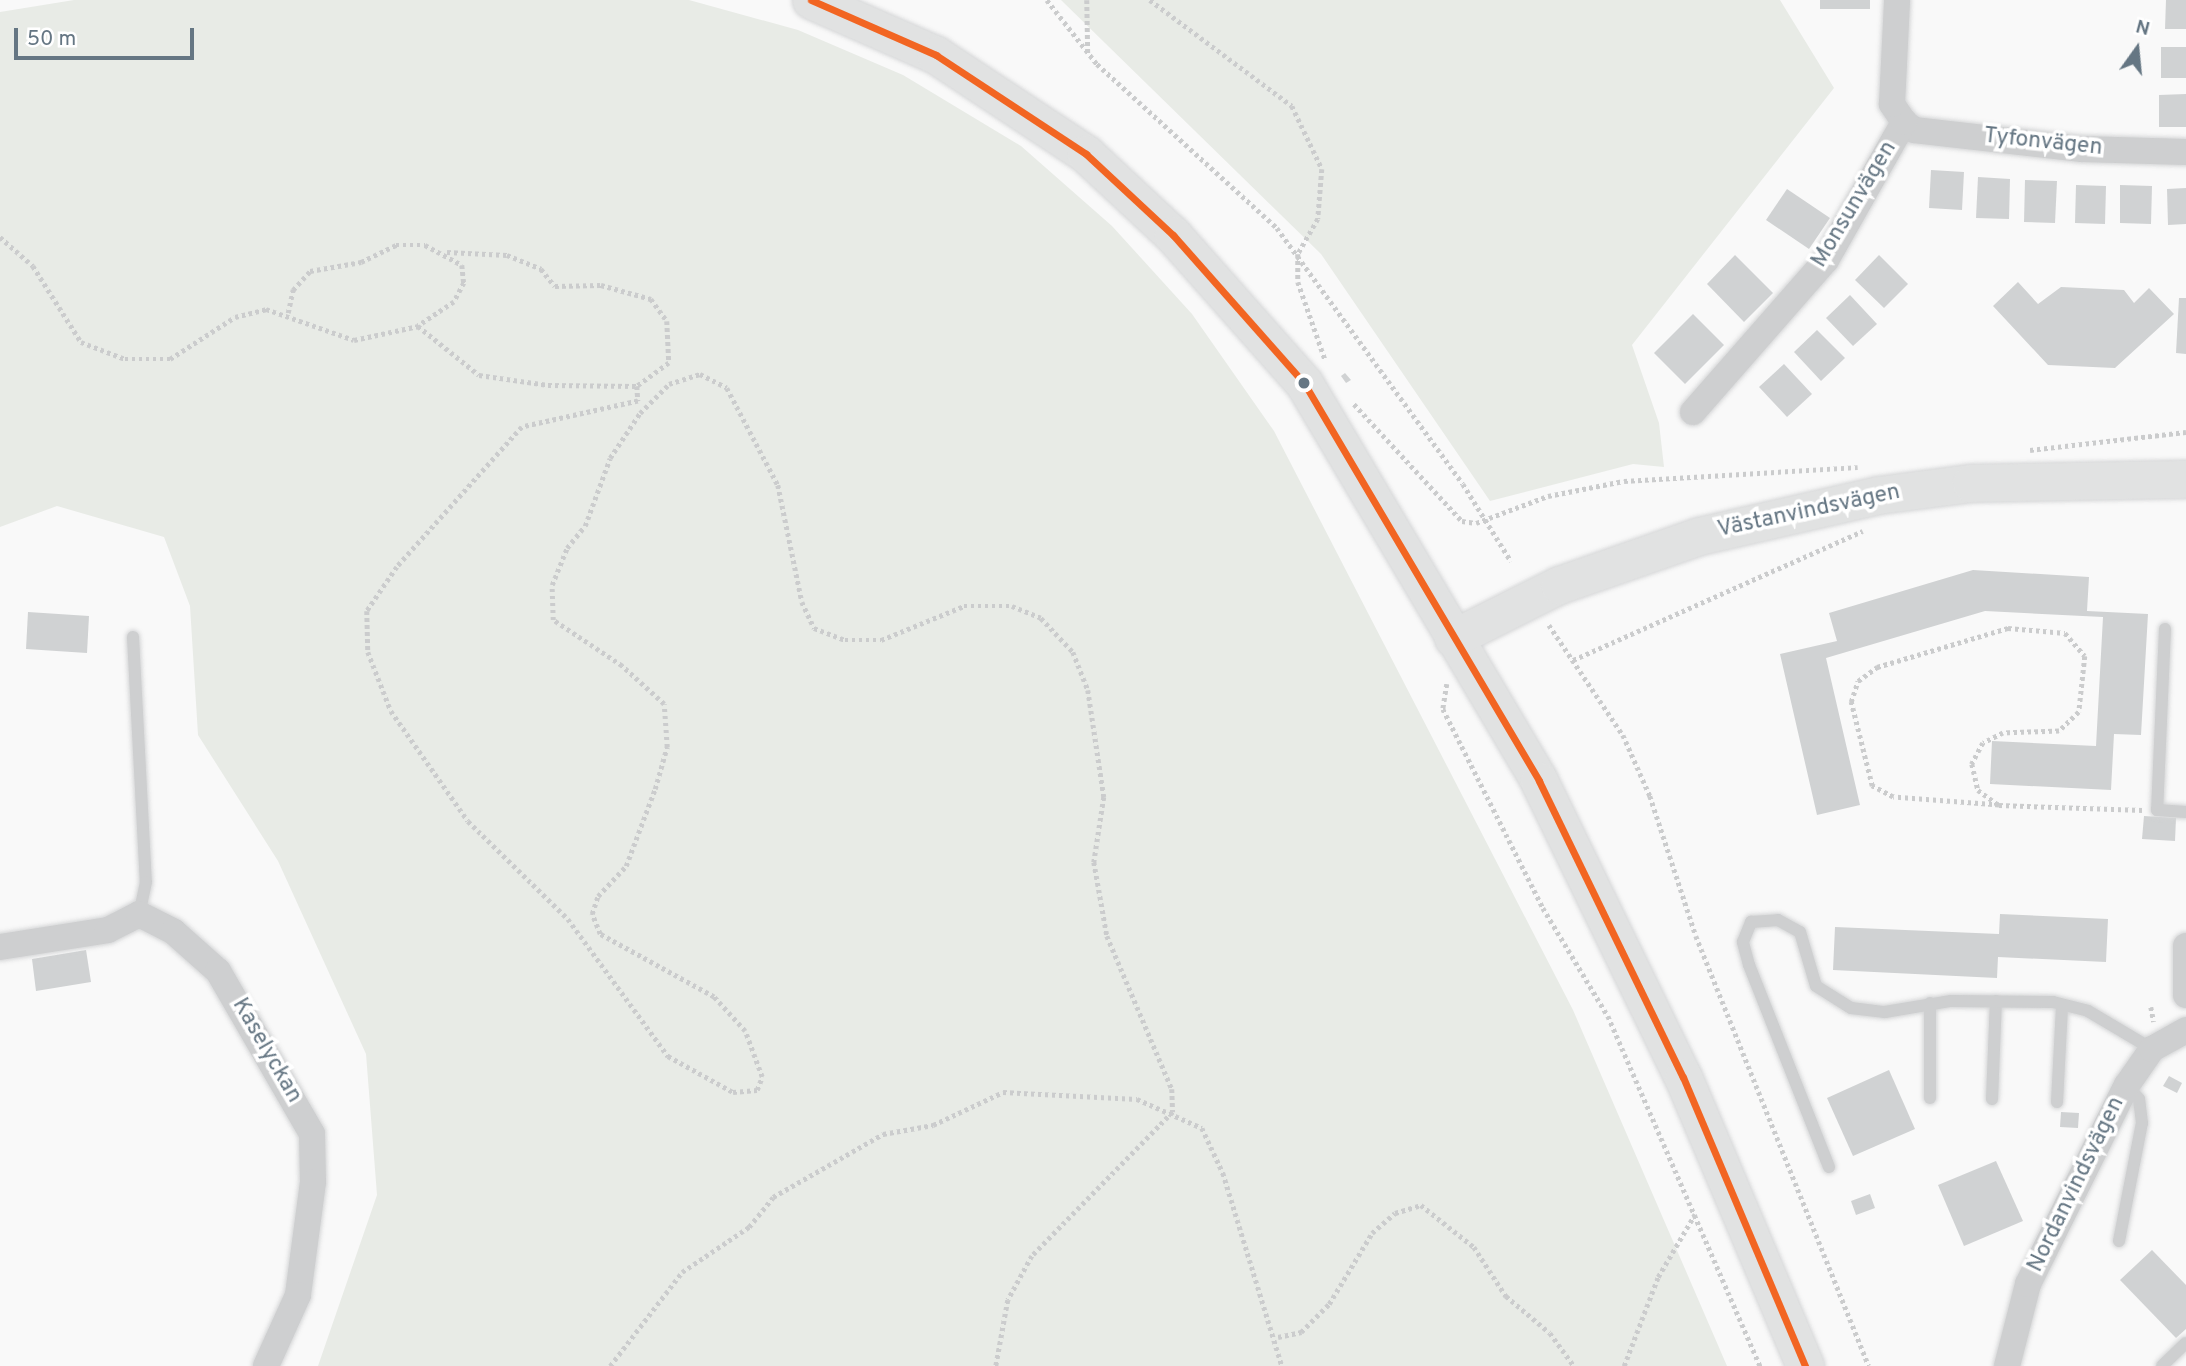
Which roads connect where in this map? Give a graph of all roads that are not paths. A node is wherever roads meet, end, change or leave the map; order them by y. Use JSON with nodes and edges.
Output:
{"nodes":[{"id":1,"x":811,"y":0,"type":"edge"},
{"id":2,"x":1897,"y":0,"type":"edge"},
{"id":3,"x":1904,"y":122,"type":"junction"},
{"id":4,"x":2186,"y":152,"type":"edge"},
{"id":5,"x":1693,"y":412,"type":"dead end"},
{"id":6,"x":2186,"y":479,"type":"edge"},
{"id":7,"x":2165,"y":629,"type":"dead end"},
{"id":8,"x":133,"y":638,"type":"dead end"},
{"id":9,"x":1453,"y":638,"type":"junction"},
{"id":10,"x":2186,"y":812,"type":"edge"},
{"id":11,"x":139,"y":914,"type":"junction"},
{"id":12,"x":2186,"y":946,"type":"edge"},
{"id":13,"x":0,"y":947,"type":"edge"},
{"id":14,"x":2186,"y":995,"type":"edge"},
{"id":15,"x":1996,"y":1001,"type":"junction"},
{"id":16,"x":1930,"y":1003,"type":"junction"},
{"id":17,"x":2062,"y":1005,"type":"junction"},
{"id":18,"x":2186,"y":1030,"type":"edge"},
{"id":19,"x":2152,"y":1049,"type":"junction"},
{"id":20,"x":2127,"y":1085,"type":"junction"},
{"id":21,"x":1930,"y":1098,"type":"dead end"},
{"id":22,"x":1992,"y":1099,"type":"dead end"},
{"id":23,"x":2057,"y":1102,"type":"dead end"},
{"id":24,"x":1829,"y":1167,"type":"dead end"},
{"id":25,"x":2119,"y":1241,"type":"dead end"},
{"id":26,"x":2186,"y":1343,"type":"edge"},
{"id":27,"x":265,"y":1366,"type":"edge"},
{"id":28,"x":1805,"y":1366,"type":"edge"},
{"id":29,"x":2007,"y":1366,"type":"edge"},
{"id":30,"x":2162,"y":1366,"type":"edge"}],
"edges":[{"from":1,"to":9,"type":"main road"},
{"from":2,"to":3,"type":"street","name":"Monsunvägen"},
{"from":3,"to":4,"type":"street","name":"Tyfonvägen"},
{"from":3,"to":5,"type":"street","name":"Monsunvägen"},
{"from":6,"to":9,"type":"main road","name":"Västanvindsvägen"},
{"from":7,"to":10,"type":"lane"},
{"from":8,"to":11,"type":"lane"},
{"from":9,"to":28,"type":"main road"},
{"from":11,"to":13,"type":"street"},
{"from":11,"to":27,"type":"street","name":"Kaselyckan"},
{"from":12,"to":14,"type":"street"},
{"from":15,"to":16,"type":"lane"},
{"from":15,"to":17,"type":"lane"},
{"from":15,"to":22,"type":"lane"},
{"from":16,"to":21,"type":"lane"},
{"from":16,"to":24,"type":"lane"},
{"from":17,"to":19,"type":"lane"},
{"from":17,"to":23,"type":"lane"},
{"from":18,"to":19,"type":"street","name":"Nordanvindsvägen"},
{"from":19,"to":20,"type":"street","name":"Nordanvindsvägen"},
{"from":20,"to":25,"type":"lane"},
{"from":20,"to":29,"type":"street","name":"Nordanvindsvägen"},
{"from":26,"to":30,"type":"lane"}]}
